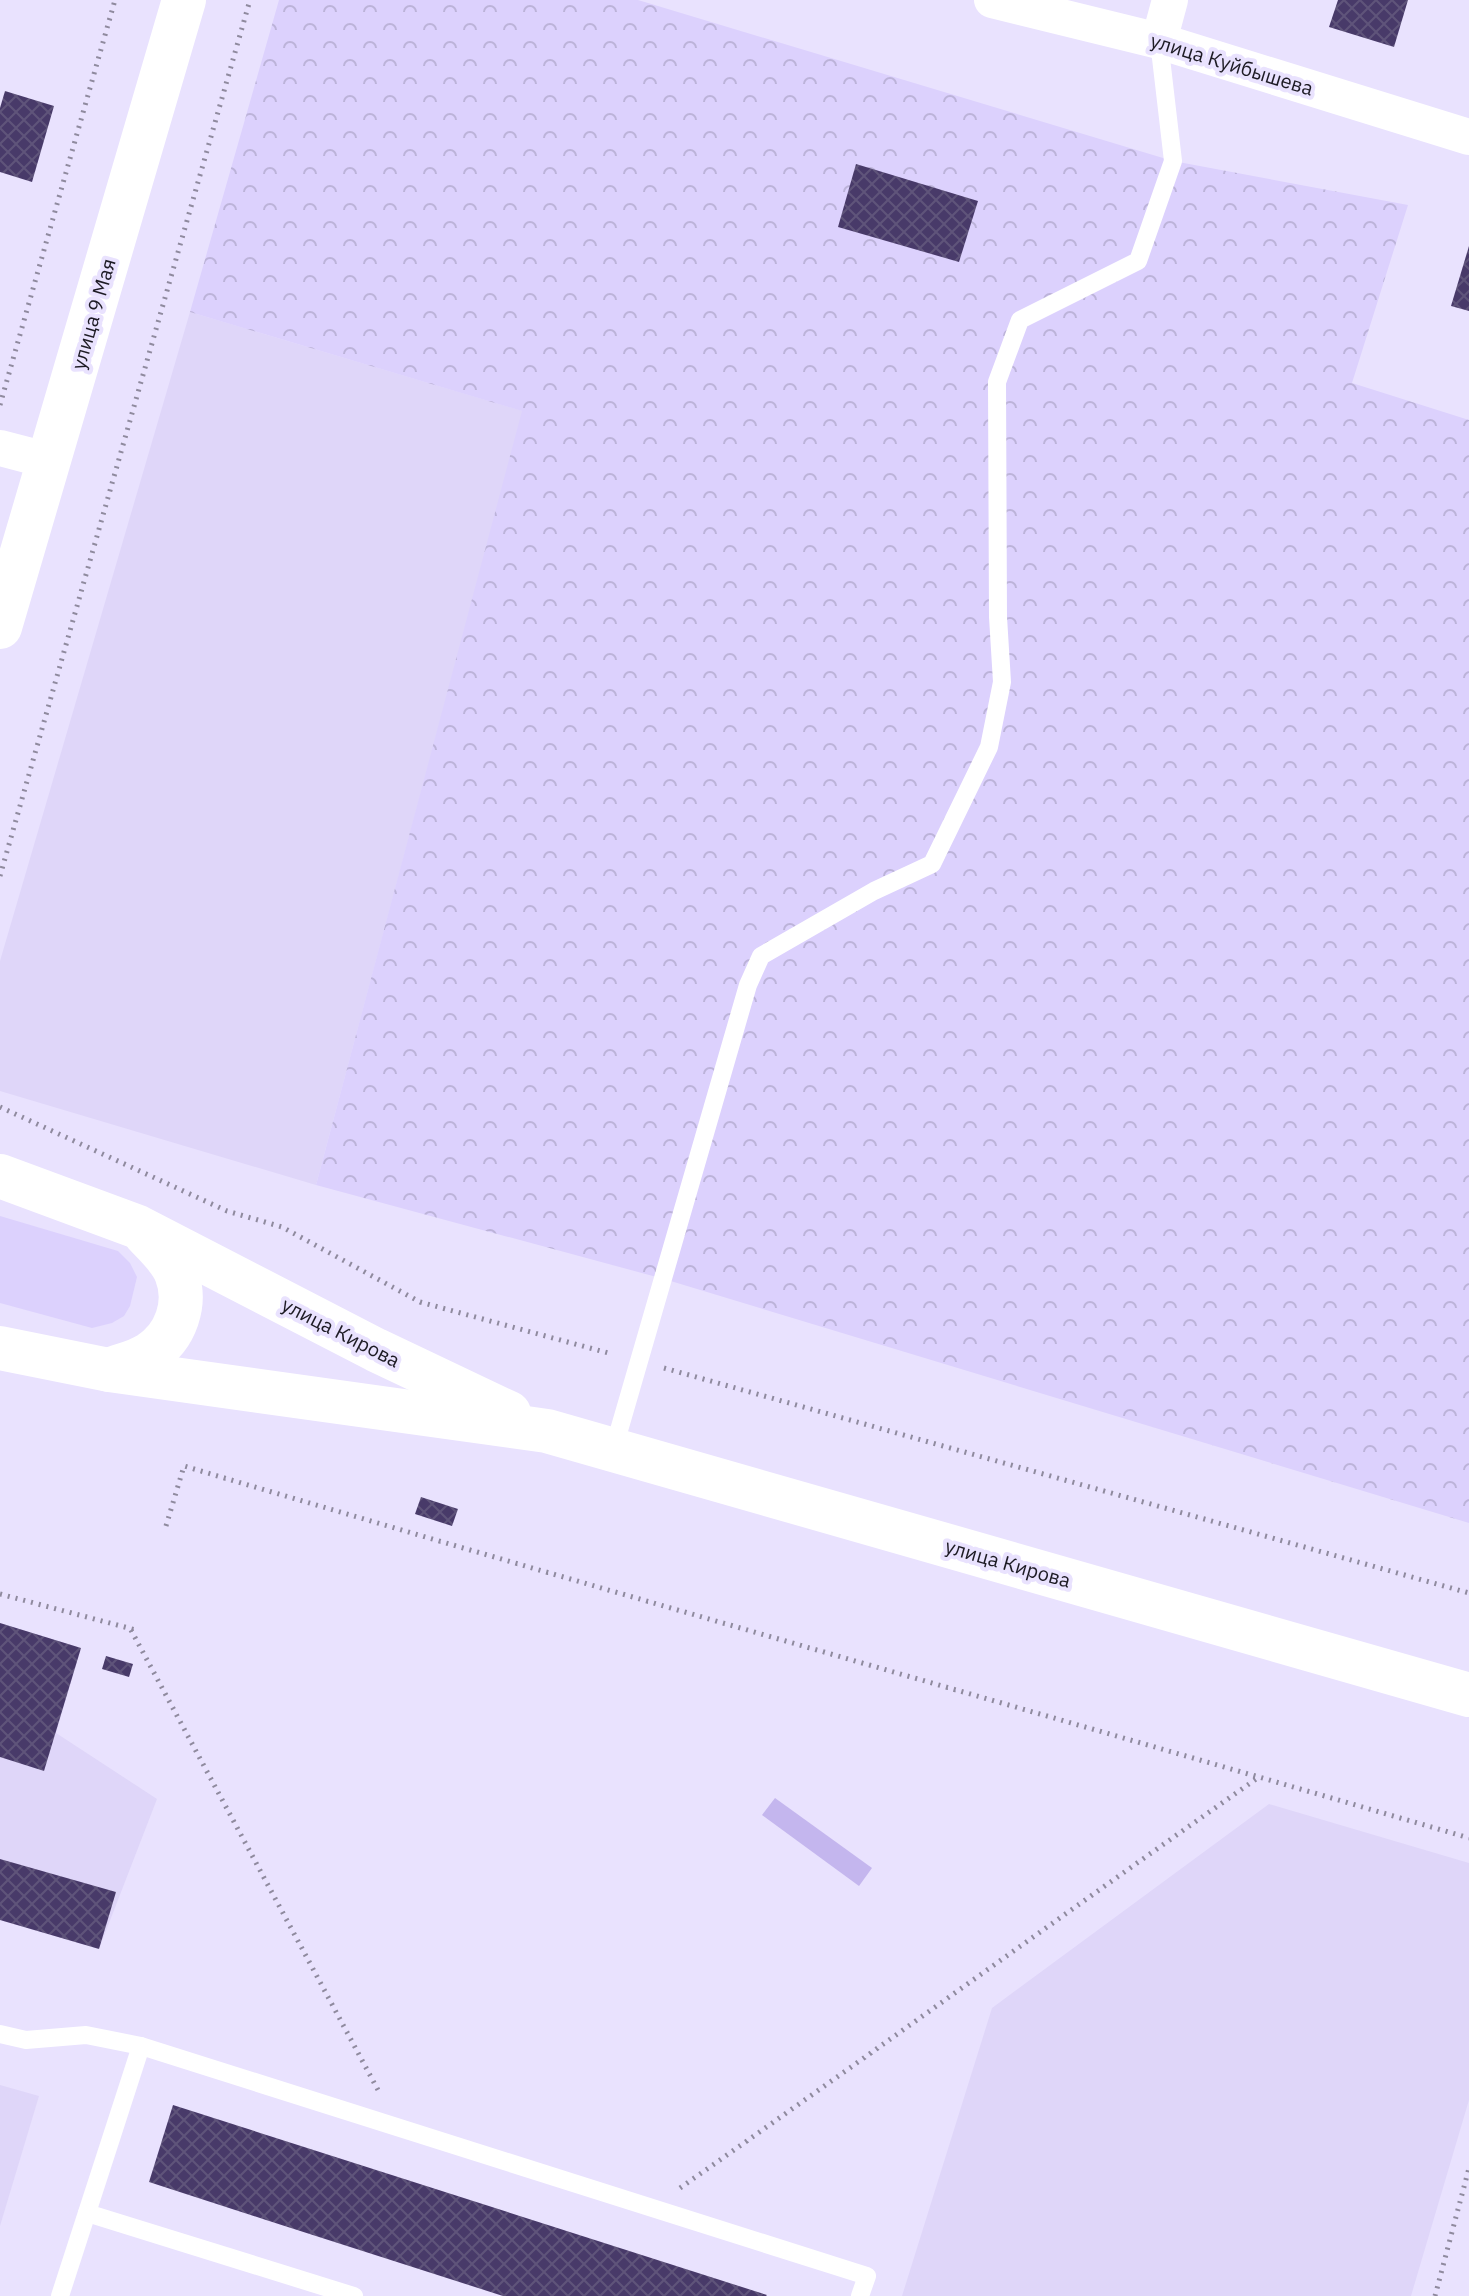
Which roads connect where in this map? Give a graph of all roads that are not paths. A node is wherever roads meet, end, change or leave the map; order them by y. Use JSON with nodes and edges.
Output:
{"nodes":[{"id":1,"x":184,"y":0,"type":"edge"},
{"id":2,"x":992,"y":0,"type":"edge"},
{"id":3,"x":1170,"y":0,"type":"edge"},
{"id":4,"x":1159,"y":41,"type":"junction"},
{"id":5,"x":1469,"y":137,"type":"edge"},
{"id":6,"x":0,"y":448,"type":"edge"},
{"id":7,"x":50,"y":461,"type":"junction"},
{"id":8,"x":0,"y":627,"type":"edge"},
{"id":9,"x":0,"y":1176,"type":"edge"},
{"id":10,"x":138,"y":1227,"type":"junction"},
{"id":11,"x":0,"y":1348,"type":"edge"},
{"id":12,"x":109,"y":1370,"type":"junction"},
{"id":13,"x":547,"y":1431,"type":"junction"},
{"id":14,"x":613,"y":1451,"type":"junction"},
{"id":15,"x":1469,"y":1695,"type":"edge"},
{"id":16,"x":0,"y":2034,"type":"edge"},
{"id":17,"x":141,"y":2046,"type":"junction"},
{"id":18,"x":87,"y":2213,"type":"junction"},
{"id":19,"x":60,"y":2296,"type":"edge"},
{"id":20,"x":354,"y":2296,"type":"edge"},
{"id":21,"x":860,"y":2296,"type":"edge"}],
"edges":[{"from":1,"to":7,"type":"main road","name":"улица 9 Мая"},
{"from":2,"to":4,"type":"street","name":"улица Куйбышева"},
{"from":3,"to":4,"type":"street"},
{"from":4,"to":5,"type":"street","name":"улица Куйбышева"},
{"from":4,"to":14,"type":"lane"},
{"from":6,"to":7,"type":"street"},
{"from":7,"to":8,"type":"main road","name":"улица 9 Мая"},
{"from":9,"to":10,"type":"main road","name":"улица Кирова"},
{"from":10,"to":12,"type":"main road","name":"улица Кирова"},
{"from":10,"to":13,"type":"main road","name":"улица Кирова"},
{"from":11,"to":12,"type":"main road","name":"улица Кирова"},
{"from":12,"to":13,"type":"main road","name":"улица Кирова"},
{"from":13,"to":14,"type":"main road","name":"улица Кирова"},
{"from":14,"to":15,"type":"main road","name":"улица Кирова"},
{"from":16,"to":17,"type":"lane"},
{"from":17,"to":18,"type":"lane"},
{"from":17,"to":21,"type":"lane"},
{"from":18,"to":19,"type":"lane"},
{"from":18,"to":20,"type":"lane"}]}
